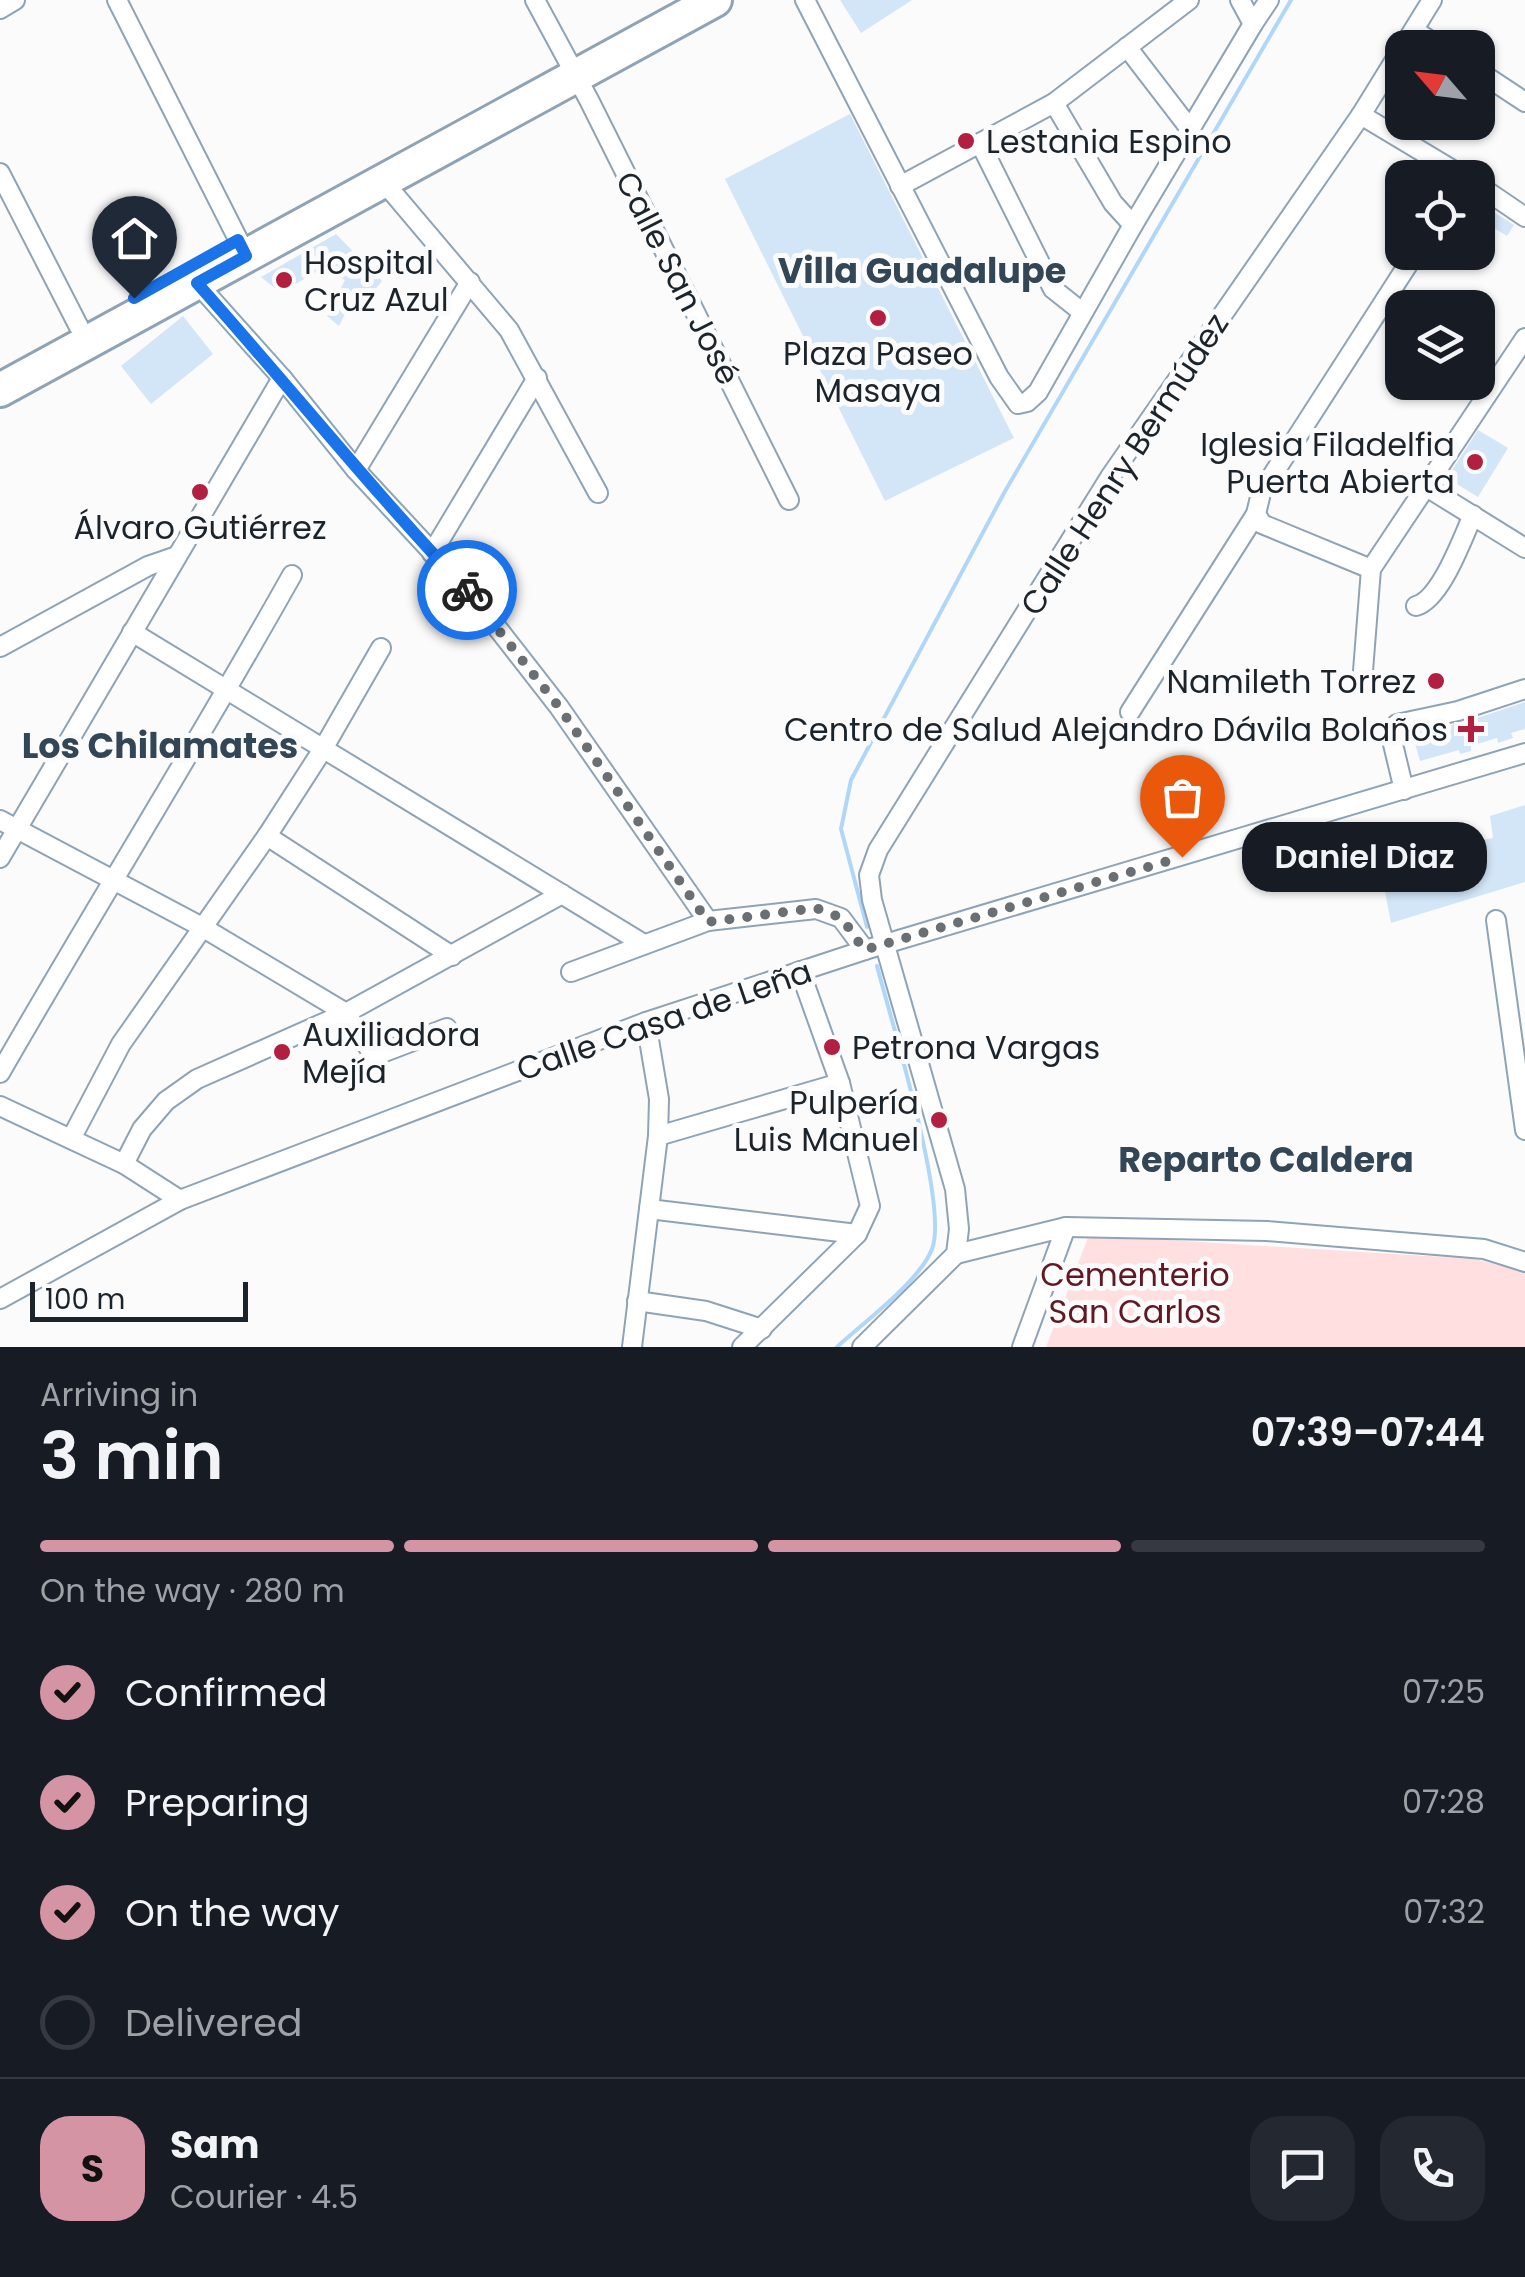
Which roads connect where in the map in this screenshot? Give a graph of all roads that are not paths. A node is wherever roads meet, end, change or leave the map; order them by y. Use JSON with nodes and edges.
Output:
{"nodes":[{"id":1,"x":16,"y":0,"type":"edge"},
{"id":2,"x":117,"y":0,"type":"edge"},
{"id":3,"x":535,"y":0,"type":"edge"},
{"id":4,"x":669,"y":0,"type":"edge"},
{"id":5,"x":715,"y":0,"type":"edge"},
{"id":6,"x":806,"y":0,"type":"edge"},
{"id":7,"x":1189,"y":0,"type":"edge"},
{"id":8,"x":1240,"y":0,"type":"edge"},
{"id":9,"x":1268,"y":0,"type":"edge"},
{"id":10,"x":1432,"y":0,"type":"edge"},
{"id":11,"x":0,"y":8,"type":"edge"},
{"id":12,"x":1253,"y":24,"type":"junction"},
{"id":13,"x":1414,"y":30,"type":"edge"},
{"id":14,"x":1127,"y":47,"type":"junction"},
{"id":15,"x":569,"y":66,"type":"junction"},
{"id":16,"x":1385,"y":75,"type":"edge"},
{"id":17,"x":1495,"y":83,"type":"edge"},
{"id":18,"x":1525,"y":102,"type":"edge"},
{"id":19,"x":1054,"y":103,"type":"junction"},
{"id":20,"x":1360,"y":114,"type":"junction"},
{"id":21,"x":1190,"y":128,"type":"junction"},
{"id":22,"x":980,"y":143,"type":"junction"},
{"id":23,"x":1436,"y":160,"type":"edge"},
{"id":24,"x":0,"y":173,"type":"edge"},
{"id":25,"x":382,"y":181,"type":"junction"},
{"id":26,"x":900,"y":186,"type":"junction"},
{"id":27,"x":1495,"y":197,"type":"edge"},
{"id":28,"x":1525,"y":217,"type":"edge"},
{"id":29,"x":1133,"y":225,"type":"junction"},
{"id":30,"x":242,"y":248,"type":"junction"},
{"id":31,"x":1404,"y":270,"type":"edge"},
{"id":32,"x":470,"y":282,"type":"junction"},
{"id":33,"x":197,"y":283,"type":"junction"},
{"id":34,"x":1082,"y":312,"type":"junction"},
{"id":35,"x":79,"y":327,"type":"junction"},
{"id":36,"x":1525,"y":338,"type":"edge"},
{"id":37,"x":0,"y":372,"type":"edge"},
{"id":38,"x":282,"y":378,"type":"junction"},
{"id":39,"x":537,"y":378,"type":"junction"},
{"id":40,"x":0,"y":390,"type":"edge"},
{"id":41,"x":356,"y":470,"type":"junction"},
{"id":42,"x":1425,"y":486,"type":"junction"},
{"id":43,"x":598,"y":493,"type":"dead end"},
{"id":44,"x":789,"y":500,"type":"dead end"},
{"id":45,"x":1256,"y":514,"type":"junction"},
{"id":46,"x":1473,"y":516,"type":"junction"},
{"id":47,"x":1525,"y":548,"type":"edge"},
{"id":48,"x":432,"y":552,"type":"junction"},
{"id":49,"x":177,"y":556,"type":"junction"},
{"id":50,"x":1372,"y":569,"type":"junction"},
{"id":51,"x":292,"y":575,"type":"dead end"},
{"id":52,"x":1416,"y":606,"type":"dead end"},
{"id":53,"x":132,"y":632,"type":"junction"},
{"id":54,"x":0,"y":647,"type":"edge"},
{"id":55,"x":381,"y":648,"type":"dead end"},
{"id":56,"x":1364,"y":671,"type":"dead end"},
{"id":57,"x":1525,"y":689,"type":"edge"},
{"id":58,"x":227,"y":690,"type":"junction"},
{"id":59,"x":1130,"y":712,"type":"dead end"},
{"id":60,"x":324,"y":749,"type":"junction"},
{"id":61,"x":1525,"y":753,"type":"edge"},
{"id":62,"x":1404,"y":790,"type":"junction"},
{"id":63,"x":8,"y":825,"type":"edge"},
{"id":64,"x":267,"y":836,"type":"junction"},
{"id":65,"x":0,"y":858,"type":"edge"},
{"id":66,"x":111,"y":879,"type":"junction"},
{"id":67,"x":562,"y":894,"type":"junction"},
{"id":68,"x":1496,"y":920,"type":"dead end"},
{"id":69,"x":708,"y":922,"type":"junction"},
{"id":70,"x":202,"y":927,"type":"junction"},
{"id":71,"x":642,"y":943,"type":"junction"},
{"id":72,"x":887,"y":944,"type":"junction"},
{"id":73,"x":864,"y":950,"type":"junction"},
{"id":74,"x":452,"y":956,"type":"junction"},
{"id":75,"x":800,"y":971,"type":"junction"},
{"id":76,"x":570,"y":972,"type":"dead end"},
{"id":77,"x":346,"y":1013,"type":"junction"},
{"id":78,"x":646,"y":1022,"type":"junction"},
{"id":79,"x":447,"y":1028,"type":"dead end"},
{"id":80,"x":1518,"y":1031,"type":"edge"},
{"id":81,"x":0,"y":1073,"type":"edge"},
{"id":82,"x":840,"y":1082,"type":"junction"},
{"id":83,"x":0,"y":1106,"type":"edge"},
{"id":84,"x":1525,"y":1130,"type":"edge"},
{"id":85,"x":658,"y":1136,"type":"junction"},
{"id":86,"x":71,"y":1139,"type":"junction"},
{"id":87,"x":124,"y":1164,"type":"junction"},
{"id":88,"x":180,"y":1200,"type":"junction"},
{"id":89,"x":648,"y":1208,"type":"junction"},
{"id":90,"x":1066,"y":1227,"type":"junction"},
{"id":91,"x":857,"y":1234,"type":"junction"},
{"id":92,"x":956,"y":1254,"type":"junction"},
{"id":93,"x":1525,"y":1262,"type":"edge"},
{"id":94,"x":0,"y":1299,"type":"edge"},
{"id":95,"x":637,"y":1301,"type":"junction"},
{"id":96,"x":762,"y":1329,"type":"junction"},
{"id":97,"x":632,"y":1347,"type":"edge"},
{"id":98,"x":742,"y":1347,"type":"edge"},
{"id":99,"x":862,"y":1347,"type":"edge"},
{"id":100,"x":1022,"y":1347,"type":"edge"}],
"edges":[{"from":1,"to":11,"type":"street"},
{"from":2,"to":30,"type":"street"},
{"from":3,"to":15,"type":"street","name":"Calle San José"},
{"from":4,"to":15,"type":"highway"},
{"from":5,"to":15,"type":"highway"},
{"from":6,"to":26,"type":"street"},
{"from":7,"to":14,"type":"street"},
{"from":8,"to":12,"type":"street"},
{"from":9,"to":12,"type":"street"},
{"from":10,"to":13,"type":"street","name":"Calle Henry Bermúdez"},
{"from":12,"to":21,"type":"street"},
{"from":14,"to":19,"type":"street"},
{"from":14,"to":21,"type":"street"},
{"from":15,"to":25,"type":"highway"},
{"from":15,"to":30,"type":"highway"},
{"from":15,"to":44,"type":"street","name":"Calle San José"},
{"from":16,"to":20,"type":"street","name":"Calle Henry Bermúdez"},
{"from":17,"to":18,"type":"street"},
{"from":19,"to":22,"type":"street"},
{"from":19,"to":29,"type":"street"},
{"from":20,"to":23,"type":"street"},
{"from":20,"to":72,"type":"street","name":"Calle Henry Bermúdez"},
{"from":21,"to":29,"type":"street"},
{"from":22,"to":26,"type":"street"},
{"from":22,"to":34,"type":"street"},
{"from":24,"to":35,"type":"street"},
{"from":25,"to":30,"type":"highway"},
{"from":25,"to":32,"type":"street"},
{"from":26,"to":34,"type":"street"},
{"from":27,"to":28,"type":"street"},
{"from":29,"to":34,"type":"street"},
{"from":30,"to":33,"type":"highway"},
{"from":30,"to":35,"type":"highway"},
{"from":31,"to":45,"type":"street"},
{"from":32,"to":39,"type":"street"},
{"from":32,"to":41,"type":"street"},
{"from":33,"to":38,"type":"street"},
{"from":33,"to":40,"type":"highway"},
{"from":35,"to":37,"type":"highway"},
{"from":36,"to":42,"type":"street"},
{"from":38,"to":41,"type":"street"},
{"from":38,"to":49,"type":"street"},
{"from":39,"to":43,"type":"street"},
{"from":39,"to":48,"type":"street"},
{"from":41,"to":48,"type":"street"},
{"from":42,"to":46,"type":"street"},
{"from":42,"to":50,"type":"street"},
{"from":45,"to":50,"type":"street"},
{"from":45,"to":59,"type":"street"},
{"from":46,"to":47,"type":"street"},
{"from":46,"to":52,"type":"street"},
{"from":48,"to":69,"type":"street"},
{"from":49,"to":53,"type":"street"},
{"from":49,"to":54,"type":"street"},
{"from":50,"to":56,"type":"street"},
{"from":51,"to":58,"type":"street"},
{"from":53,"to":58,"type":"street"},
{"from":53,"to":63,"type":"street"},
{"from":55,"to":60,"type":"street"},
{"from":57,"to":62,"type":"street"},
{"from":58,"to":60,"type":"street"},
{"from":58,"to":66,"type":"street"},
{"from":60,"to":64,"type":"street"},
{"from":60,"to":67,"type":"street"},
{"from":61,"to":62,"type":"street","name":"Calle Casa de Leña"},
{"from":62,"to":72,"type":"street","name":"Calle Casa de Leña"},
{"from":63,"to":65,"type":"street"},
{"from":63,"to":66,"type":"street"},
{"from":64,"to":70,"type":"street"},
{"from":64,"to":74,"type":"street"},
{"from":66,"to":70,"type":"street"},
{"from":66,"to":81,"type":"street"},
{"from":67,"to":71,"type":"street"},
{"from":67,"to":74,"type":"street"},
{"from":68,"to":80,"type":"street"},
{"from":69,"to":71,"type":"street"},
{"from":69,"to":73,"type":"street"},
{"from":70,"to":77,"type":"street"},
{"from":70,"to":86,"type":"street"},
{"from":71,"to":76,"type":"street"},
{"from":72,"to":73,"type":"street","name":"Calle Casa de Leña"},
{"from":72,"to":92,"type":"street","name":"Calle Henry Bermúdez"},
{"from":73,"to":75,"type":"street","name":"Calle Casa de Leña"},
{"from":74,"to":77,"type":"street"},
{"from":75,"to":78,"type":"street","name":"Calle Casa de Leña"},
{"from":75,"to":82,"type":"street"},
{"from":77,"to":79,"type":"street"},
{"from":77,"to":87,"type":"street"},
{"from":78,"to":85,"type":"street"},
{"from":78,"to":88,"type":"street","name":"Calle Casa de Leña"},
{"from":80,"to":84,"type":"street"},
{"from":82,"to":85,"type":"street"},
{"from":82,"to":91,"type":"street"},
{"from":83,"to":86,"type":"street"},
{"from":85,"to":89,"type":"street"},
{"from":86,"to":87,"type":"street"},
{"from":87,"to":88,"type":"street"},
{"from":88,"to":94,"type":"street","name":"Calle Casa de Leña"},
{"from":89,"to":91,"type":"street"},
{"from":89,"to":95,"type":"street"},
{"from":90,"to":92,"type":"street"},
{"from":90,"to":93,"type":"street"},
{"from":90,"to":100,"type":"street"},
{"from":91,"to":96,"type":"street"},
{"from":92,"to":99,"type":"street"},
{"from":95,"to":96,"type":"street"},
{"from":95,"to":97,"type":"street"},
{"from":96,"to":98,"type":"street"}]}
